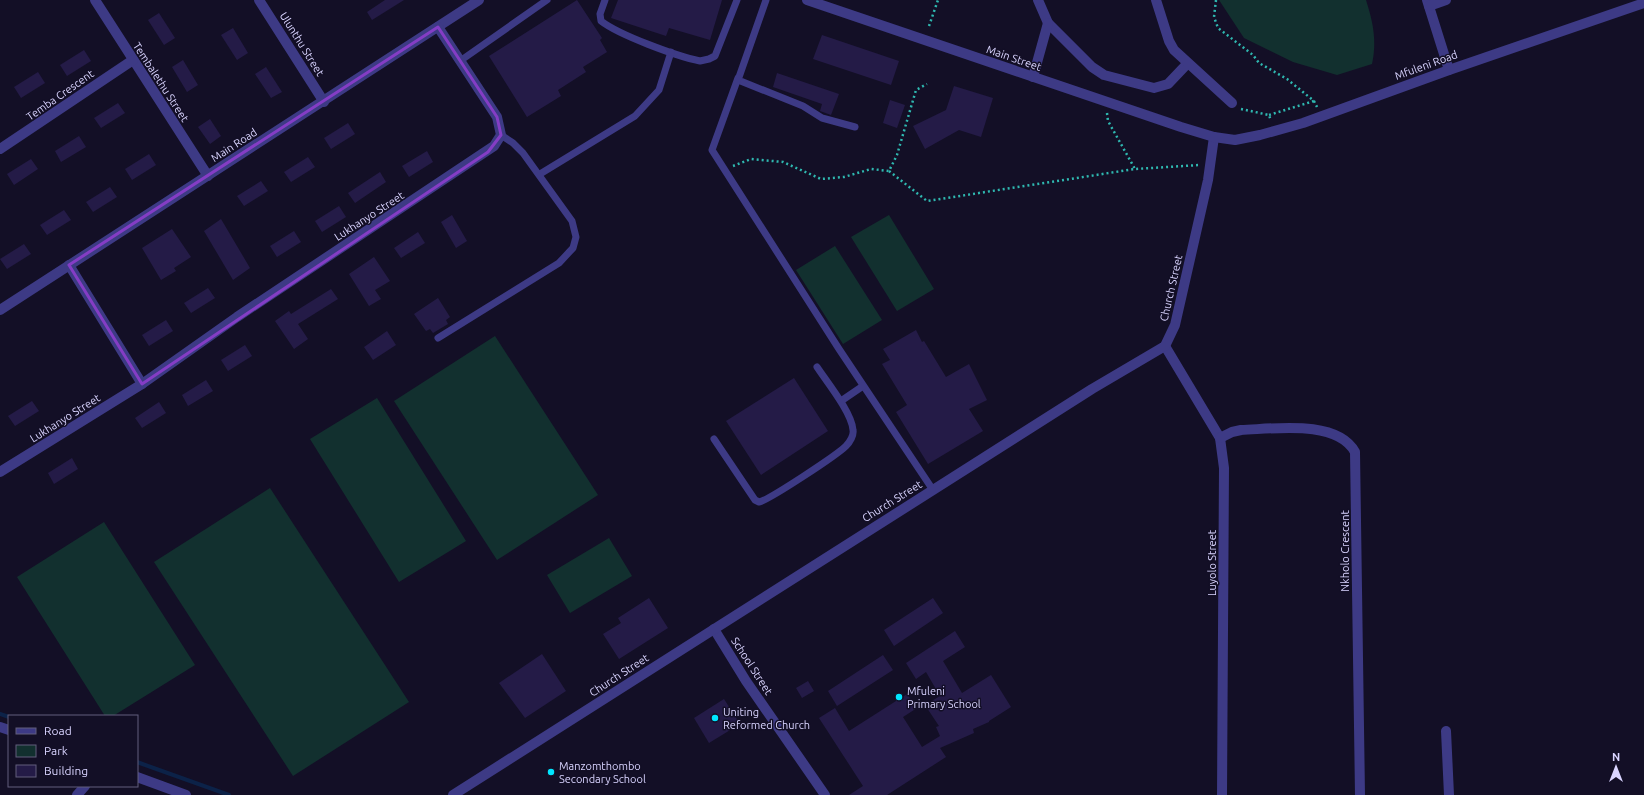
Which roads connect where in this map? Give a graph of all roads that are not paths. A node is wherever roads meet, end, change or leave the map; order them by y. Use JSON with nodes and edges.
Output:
{"nodes":[{"id":1,"x":95,"y":0,"type":"edge"},
{"id":2,"x":259,"y":0,"type":"edge"},
{"id":3,"x":479,"y":0,"type":"edge"},
{"id":4,"x":546,"y":0,"type":"edge"},
{"id":5,"x":605,"y":0,"type":"edge"},
{"id":6,"x":737,"y":0,"type":"edge"},
{"id":7,"x":766,"y":0,"type":"edge"},
{"id":8,"x":807,"y":0,"type":"edge"},
{"id":9,"x":1038,"y":0,"type":"edge"},
{"id":10,"x":1156,"y":0,"type":"edge"},
{"id":11,"x":1446,"y":0,"type":"edge"},
{"id":12,"x":1428,"y":3,"type":"edge"},
{"id":13,"x":1644,"y":3,"type":"edge"},
{"id":14,"x":1048,"y":23,"type":"junction"},
{"id":15,"x":438,"y":27,"type":"junction"},
{"id":16,"x":671,"y":52,"type":"junction"},
{"id":17,"x":133,"y":60,"type":"junction"},
{"id":18,"x":460,"y":61,"type":"junction"},
{"id":19,"x":1187,"y":64,"type":"junction"},
{"id":20,"x":1449,"y":70,"type":"junction"},
{"id":21,"x":1033,"y":77,"type":"junction"},
{"id":22,"x":738,"y":78,"type":"junction"},
{"id":23,"x":324,"y":102,"type":"junction"},
{"id":24,"x":1232,"y":103,"type":"road end"},
{"id":25,"x":855,"y":127,"type":"dead end"},
{"id":26,"x":501,"y":135,"type":"junction"},
{"id":27,"x":1214,"y":137,"type":"junction"},
{"id":28,"x":0,"y":149,"type":"edge"},
{"id":29,"x":540,"y":174,"type":"junction"},
{"id":30,"x":208,"y":176,"type":"junction"},
{"id":31,"x":69,"y":265,"type":"junction"},
{"id":32,"x":0,"y":310,"type":"edge"},
{"id":33,"x":438,"y":338,"type":"dead end"},
{"id":34,"x":1166,"y":346,"type":"junction"},
{"id":35,"x":817,"y":367,"type":"dead end"},
{"id":36,"x":142,"y":384,"type":"junction"},
{"id":37,"x":864,"y":386,"type":"junction"},
{"id":38,"x":840,"y":401,"type":"junction"},
{"id":39,"x":714,"y":438,"type":"dead end"},
{"id":40,"x":1220,"y":438,"type":"junction"},
{"id":41,"x":0,"y":472,"type":"edge"},
{"id":42,"x":933,"y":490,"type":"junction"},
{"id":43,"x":714,"y":629,"type":"junction"},
{"id":44,"x":1446,"y":731,"type":"dead end"},
{"id":45,"x":138,"y":777,"type":"edge"},
{"id":46,"x":84,"y":787,"type":"edge"},
{"id":47,"x":77,"y":795,"type":"edge"},
{"id":48,"x":186,"y":795,"type":"edge"},
{"id":49,"x":453,"y":795,"type":"edge"},
{"id":50,"x":825,"y":795,"type":"edge"},
{"id":51,"x":1222,"y":795,"type":"edge"},
{"id":52,"x":1360,"y":795,"type":"edge"},
{"id":53,"x":1449,"y":795,"type":"edge"}],
"edges":[{"from":1,"to":17,"type":"street","name":"Tembalethu Street"},
{"from":2,"to":23,"type":"street","name":"Ulunthu Street"},
{"from":3,"to":15,"type":"street","name":"Main Road"},
{"from":4,"to":18,"type":"lane"},
{"from":5,"to":16,"type":"lane"},
{"from":6,"to":16,"type":"lane"},
{"from":7,"to":22,"type":"lane"},
{"from":8,"to":21,"type":"street","name":"Main Street"},
{"from":9,"to":14,"type":"street"},
{"from":10,"to":19,"type":"street"},
{"from":11,"to":12,"type":"street"},
{"from":12,"to":20,"type":"street"},
{"from":13,"to":20,"type":"street","name":"Mfuleni Road"},
{"from":14,"to":19,"type":"street"},
{"from":14,"to":21,"type":"street"},
{"from":15,"to":18,"type":"street"},
{"from":15,"to":23,"type":"street","name":"Main Road"},
{"from":16,"to":29,"type":"lane"},
{"from":17,"to":28,"type":"street","name":"Temba Crescent"},
{"from":17,"to":30,"type":"street","name":"Tembalethu Street"},
{"from":18,"to":26,"type":"street"},
{"from":19,"to":24,"type":"street"},
{"from":20,"to":27,"type":"street","name":"Mfuleni Road"},
{"from":21,"to":27,"type":"street","name":"Main Street"},
{"from":22,"to":25,"type":"lane"},
{"from":22,"to":37,"type":"lane"},
{"from":23,"to":30,"type":"street","name":"Main Road"},
{"from":26,"to":29,"type":"lane"},
{"from":26,"to":36,"type":"street","name":"Lukhanyo Street"},
{"from":27,"to":34,"type":"street","name":"Church Street"},
{"from":29,"to":33,"type":"lane"},
{"from":30,"to":31,"type":"street","name":"Main Road"},
{"from":31,"to":32,"type":"street","name":"Main Road"},
{"from":31,"to":36,"type":"street"},
{"from":34,"to":40,"type":"street","name":"Luyolo Street"},
{"from":34,"to":42,"type":"street","name":"Church Street"},
{"from":35,"to":38,"type":"lane"},
{"from":36,"to":41,"type":"street","name":"Lukhanyo Street"},
{"from":37,"to":38,"type":"lane"},
{"from":37,"to":42,"type":"lane"},
{"from":38,"to":39,"type":"lane"},
{"from":40,"to":51,"type":"street","name":"Luyolo Street"},
{"from":40,"to":52,"type":"street","name":"Nkholo Crescent"},
{"from":42,"to":43,"type":"street","name":"Church Street"},
{"from":43,"to":49,"type":"street","name":"Church Street"},
{"from":43,"to":50,"type":"street","name":"School Street"},
{"from":44,"to":53,"type":"street"},
{"from":45,"to":48,"type":"street"},
{"from":46,"to":47,"type":"street"}]}
